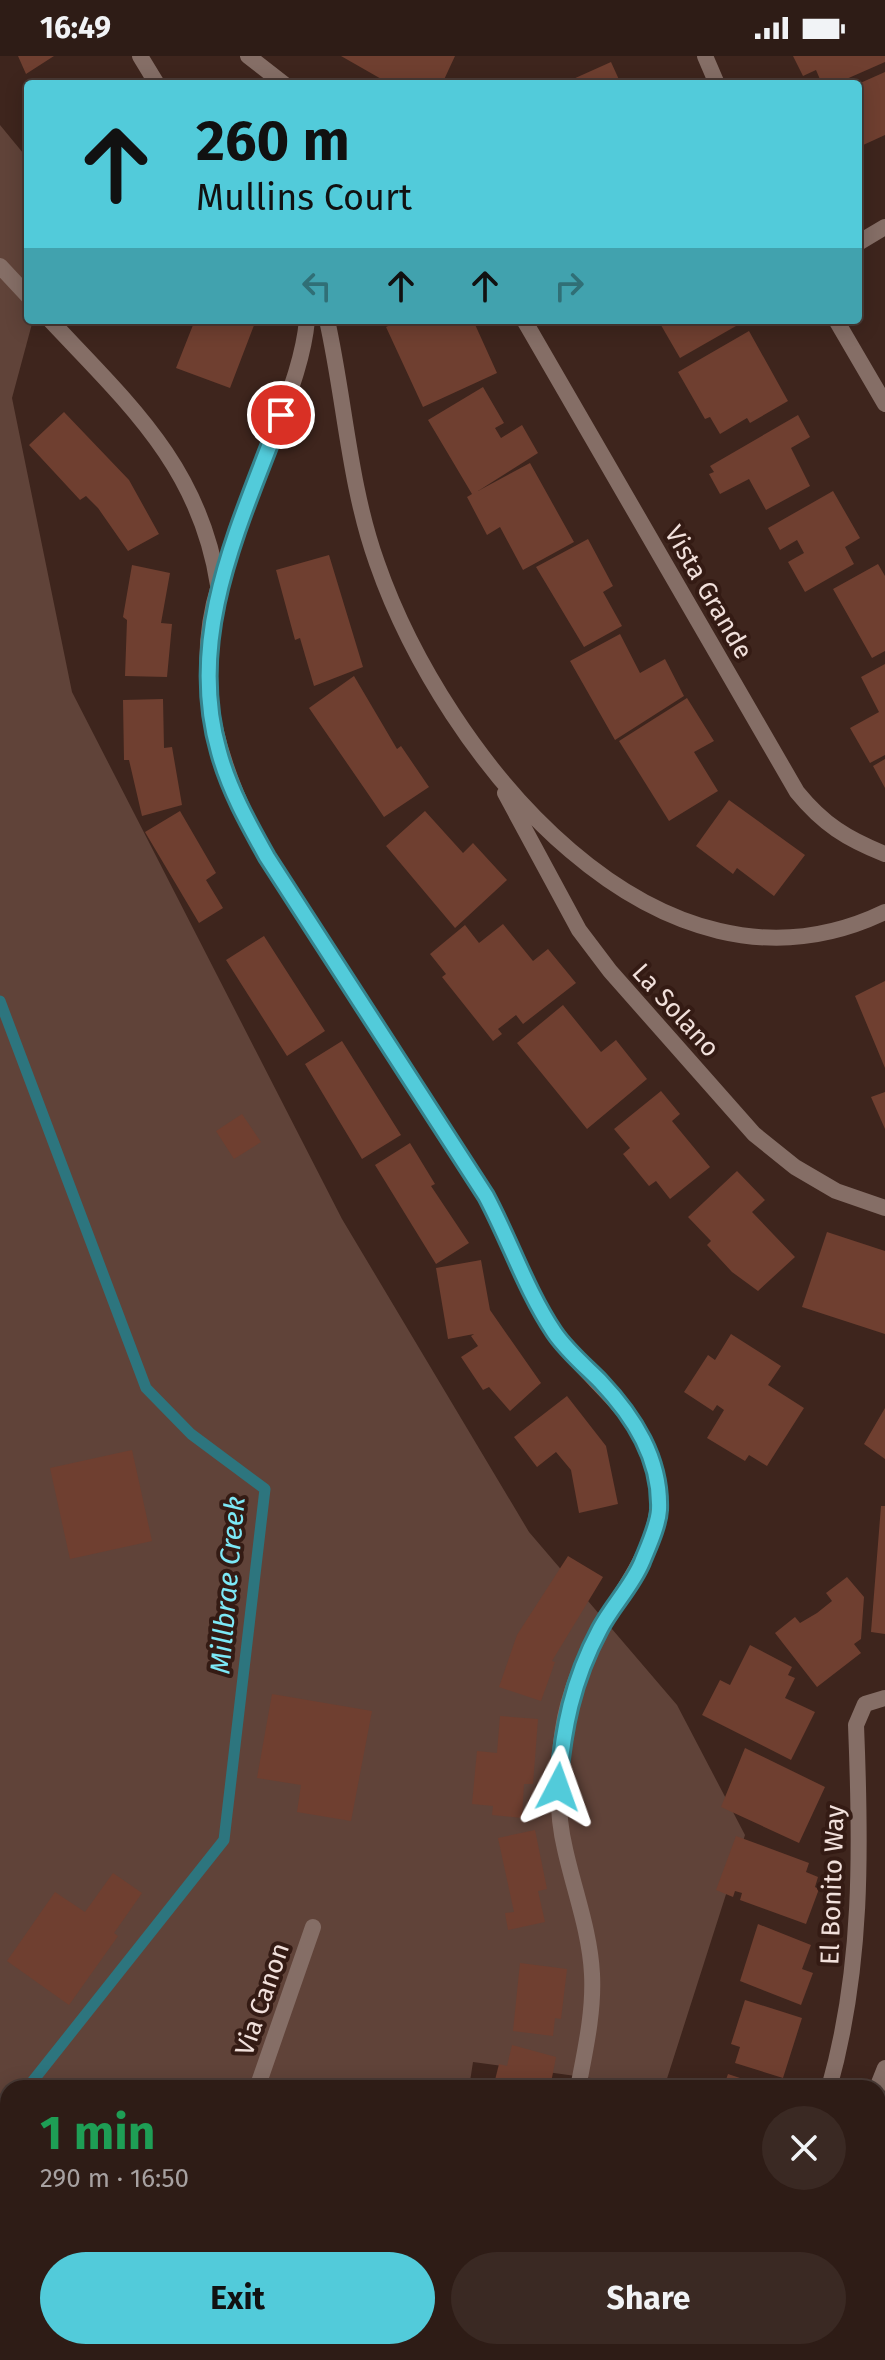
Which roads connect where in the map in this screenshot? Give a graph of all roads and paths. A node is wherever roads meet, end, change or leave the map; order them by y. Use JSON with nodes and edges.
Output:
{"nodes":[{"id":1,"x":140,"y":56,"type":"edge"},
{"id":2,"x":248,"y":56,"type":"edge"},
{"id":3,"x":705,"y":56,"type":"edge"},
{"id":4,"x":155,"y":80,"type":"edge"},
{"id":5,"x":279,"y":80,"type":"edge"},
{"id":6,"x":715,"y":80,"type":"edge"},
{"id":7,"x":885,"y":227,"type":"edge"},
{"id":8,"x":862,"y":241,"type":"edge"},
{"id":9,"x":0,"y":266,"type":"edge"},
{"id":10,"x":24,"y":292,"type":"edge"},
{"id":11,"x":54,"y":324,"type":"edge"},
{"id":12,"x":307,"y":324,"type":"edge"},
{"id":13,"x":328,"y":324,"type":"edge"},
{"id":14,"x":526,"y":324,"type":"edge"},
{"id":15,"x":838,"y":324,"type":"edge"},
{"id":16,"x":885,"y":404,"type":"edge"},
{"id":17,"x":218,"y":586,"type":"junction"},
{"id":18,"x":497,"y":778,"type":"junction"},
{"id":19,"x":885,"y":854,"type":"edge"},
{"id":20,"x":885,"y":912,"type":"edge"},
{"id":21,"x":885,"y":1208,"type":"edge"},
{"id":22,"x":885,"y":1698,"type":"edge"},
{"id":23,"x":313,"y":1927,"type":"dead end"},
{"id":24,"x":260,"y":2080,"type":"edge"},
{"id":25,"x":580,"y":2080,"type":"edge"},
{"id":26,"x":831,"y":2080,"type":"edge"}],
"edges":[{"from":1,"to":4,"type":"street"},
{"from":2,"to":5,"type":"street"},
{"from":3,"to":6,"type":"street"},
{"from":7,"to":8,"type":"street"},
{"from":9,"to":10,"type":"street"},
{"from":11,"to":17,"type":"street"},
{"from":12,"to":17,"type":"street"},
{"from":13,"to":18,"type":"street"},
{"from":14,"to":19,"type":"street","name":"Vista Grande"},
{"from":15,"to":16,"type":"street"},
{"from":17,"to":25,"type":"street"},
{"from":18,"to":20,"type":"street"},
{"from":18,"to":21,"type":"street","name":"La Solano"},
{"from":22,"to":26,"type":"street","name":"El Bonito Way"},
{"from":23,"to":24,"type":"street","name":"Via Canon"}]}
